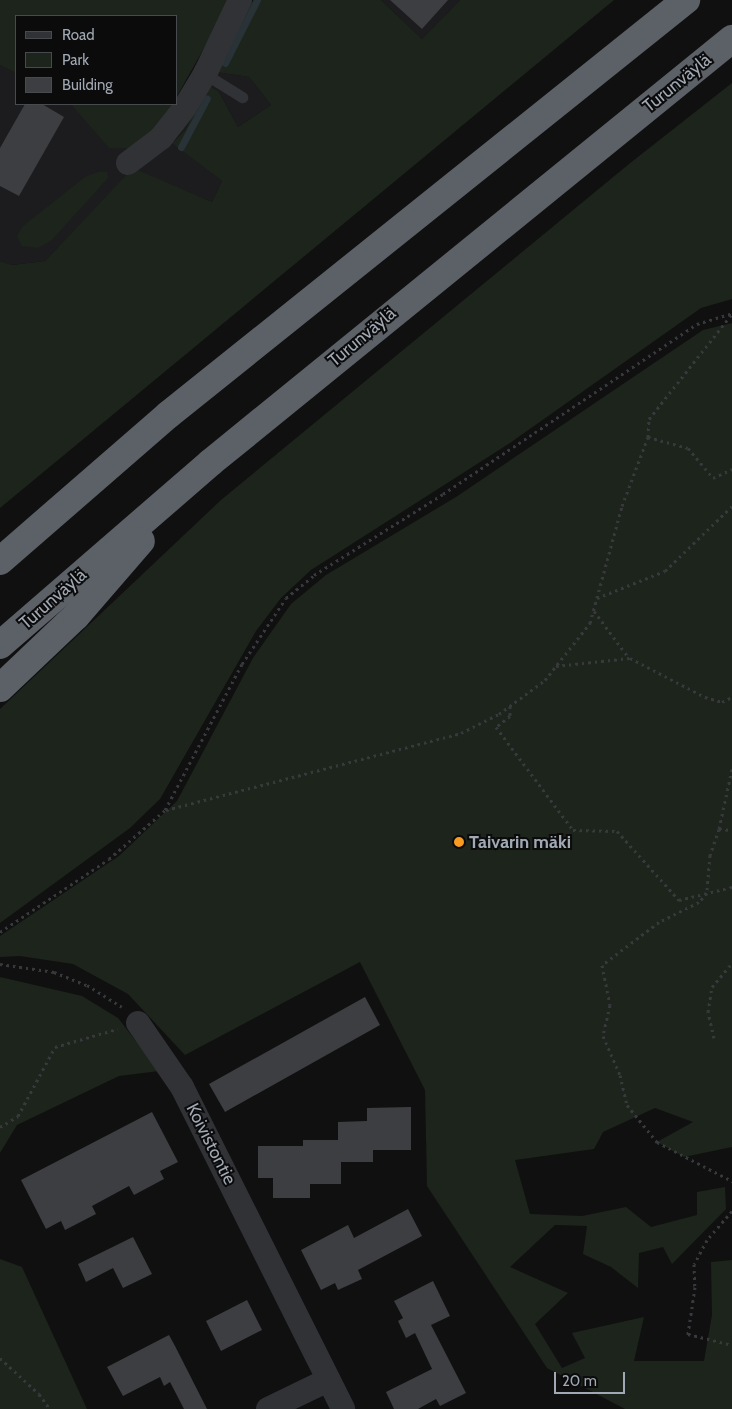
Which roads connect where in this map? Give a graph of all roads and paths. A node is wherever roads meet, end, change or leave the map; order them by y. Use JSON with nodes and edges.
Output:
{"nodes":[{"id":1,"x":240,"y":0,"type":"edge"},
{"id":2,"x":686,"y":0,"type":"edge"},
{"id":3,"x":732,"y":39,"type":"edge"},
{"id":4,"x":205,"y":74,"type":"junction"},
{"id":5,"x":242,"y":98,"type":"dead end"},
{"id":6,"x":128,"y":162,"type":"dead end"},
{"id":7,"x":732,"y":313,"type":"edge"},
{"id":8,"x":648,"y":437,"type":"junction"},
{"id":9,"x":210,"y":463,"type":"junction"},
{"id":10,"x":732,"y":469,"type":"edge"},
{"id":11,"x":732,"y":506,"type":"edge"},
{"id":12,"x":0,"y":561,"type":"edge"},
{"id":13,"x":597,"y":598,"type":"junction"},
{"id":14,"x":593,"y":611,"type":"junction"},
{"id":15,"x":0,"y":645,"type":"edge"},
{"id":16,"x":630,"y":658,"type":"junction"},
{"id":17,"x":556,"y":666,"type":"junction"},
{"id":18,"x":0,"y":688,"type":"edge"},
{"id":19,"x":732,"y":698,"type":"edge"},
{"id":20,"x":510,"y":706,"type":"junction"},
{"id":21,"x":732,"y":769,"type":"edge"},
{"id":22,"x":165,"y":810,"type":"junction"},
{"id":23,"x":719,"y":830,"type":"junction"},
{"id":24,"x":732,"y":830,"type":"edge"},
{"id":25,"x":732,"y":887,"type":"edge"},
{"id":26,"x":707,"y":893,"type":"junction"},
{"id":27,"x":0,"y":932,"type":"edge"},
{"id":28,"x":732,"y":963,"type":"edge"},
{"id":29,"x":0,"y":964,"type":"edge"},
{"id":30,"x":138,"y":1024,"type":"junction"},
{"id":31,"x":714,"y":1038,"type":"dead end"},
{"id":32,"x":0,"y":1127,"type":"edge"},
{"id":33,"x":732,"y":1181,"type":"edge"},
{"id":34,"x":732,"y":1211,"type":"edge"},
{"id":35,"x":732,"y":1345,"type":"edge"},
{"id":36,"x":0,"y":1358,"type":"edge"},
{"id":37,"x":328,"y":1380,"type":"junction"},
{"id":38,"x":50,"y":1409,"type":"edge"},
{"id":39,"x":268,"y":1409,"type":"edge"},
{"id":40,"x":343,"y":1409,"type":"edge"}],
"edges":[{"from":1,"to":4,"type":"street"},
{"from":2,"to":12,"type":"highway"},
{"from":3,"to":9,"type":"highway","name":"Turunväylä"},
{"from":4,"to":5,"type":"lane"},
{"from":4,"to":6,"type":"street"},
{"from":7,"to":8,"type":"path"},
{"from":7,"to":22,"type":"path"},
{"from":8,"to":10,"type":"path"},
{"from":8,"to":13,"type":"path"},
{"from":9,"to":15,"type":"highway","name":"Turunväylä"},
{"from":9,"to":18,"type":"highway"},
{"from":11,"to":13,"type":"path"},
{"from":13,"to":14,"type":"path"},
{"from":14,"to":16,"type":"path"},
{"from":14,"to":17,"type":"path"},
{"from":16,"to":17,"type":"path"},
{"from":16,"to":19,"type":"path"},
{"from":17,"to":20,"type":"path"},
{"from":20,"to":22,"type":"path"},
{"from":20,"to":26,"type":"path"},
{"from":21,"to":23,"type":"path"},
{"from":22,"to":27,"type":"path"},
{"from":23,"to":24,"type":"path"},
{"from":23,"to":26,"type":"path"},
{"from":25,"to":26,"type":"path"},
{"from":26,"to":33,"type":"path"},
{"from":28,"to":31,"type":"path"},
{"from":29,"to":30,"type":"path"},
{"from":30,"to":32,"type":"path"},
{"from":30,"to":37,"type":"street","name":"Koivistontie"},
{"from":34,"to":35,"type":"path"},
{"from":36,"to":38,"type":"path"},
{"from":37,"to":39,"type":"street"},
{"from":37,"to":40,"type":"street","name":"Koivistontie"}]}
